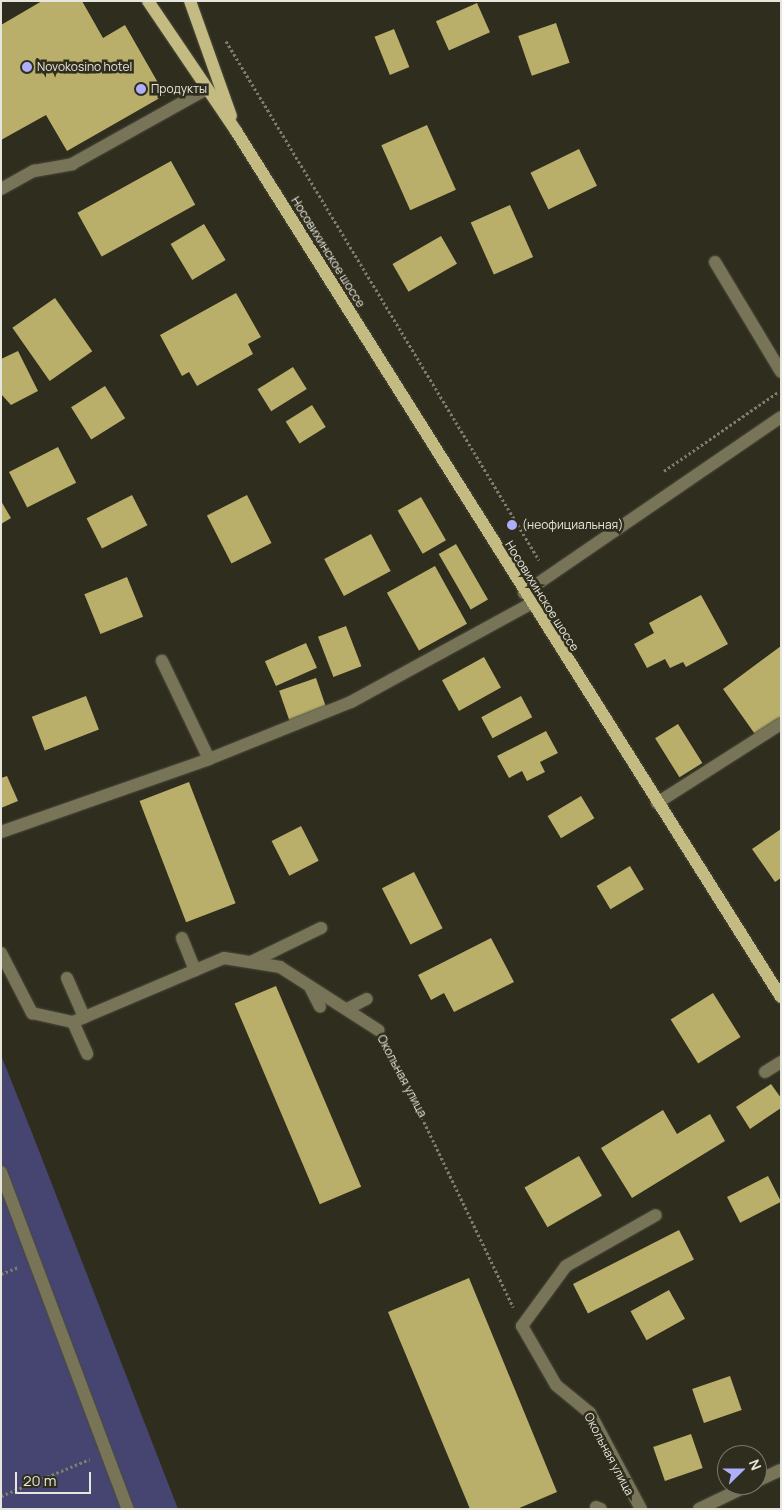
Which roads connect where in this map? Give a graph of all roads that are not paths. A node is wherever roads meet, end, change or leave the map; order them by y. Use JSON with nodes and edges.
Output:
{"nodes":[{"id":1,"x":148,"y":1,"type":"edge"},
{"id":2,"x":190,"y":1,"type":"edge"},
{"id":3,"x":207,"y":89,"type":"junction"},
{"id":4,"x":236,"y":131,"type":"junction"},
{"id":5,"x":1,"y":189,"type":"edge"},
{"id":6,"x":715,"y":262,"type":"dead end"},
{"id":7,"x":781,"y":372,"type":"edge"},
{"id":8,"x":781,"y":417,"type":"edge"},
{"id":9,"x":527,"y":598,"type":"junction"},
{"id":10,"x":162,"y":661,"type":"dead end"},
{"id":11,"x":781,"y":724,"type":"edge"},
{"id":12,"x":209,"y":759,"type":"junction"},
{"id":13,"x":657,"y":803,"type":"junction"},
{"id":14,"x":1,"y":832,"type":"edge"},
{"id":15,"x":321,"y":928,"type":"dead end"},
{"id":16,"x":182,"y":938,"type":"dead end"},
{"id":17,"x":1,"y":953,"type":"edge"},
{"id":18,"x":251,"y":962,"type":"junction"},
{"id":19,"x":195,"y":970,"type":"junction"},
{"id":20,"x":67,"y":978,"type":"dead end"},
{"id":21,"x":309,"y":985,"type":"junction"},
{"id":22,"x":781,"y":997,"type":"edge"},
{"id":23,"x":367,"y":999,"type":"dead end"},
{"id":24,"x":320,"y":1007,"type":"dead end"},
{"id":25,"x":346,"y":1009,"type":"junction"},
{"id":26,"x":79,"y":1020,"type":"junction"},
{"id":27,"x":378,"y":1030,"type":"road end"},
{"id":28,"x":87,"y":1054,"type":"dead end"},
{"id":29,"x":781,"y":1062,"type":"edge"},
{"id":30,"x":765,"y":1072,"type":"dead end"},
{"id":31,"x":1,"y":1172,"type":"edge"},
{"id":32,"x":656,"y":1215,"type":"dead end"},
{"id":33,"x":781,"y":1470,"type":"edge"},
{"id":34,"x":767,"y":1476,"type":"edge"},
{"id":35,"x":728,"y":1495,"type":"edge"},
{"id":36,"x":128,"y":1509,"type":"edge"},
{"id":37,"x":641,"y":1509,"type":"edge"},
{"id":38,"x":699,"y":1509,"type":"edge"}],
"edges":[{"from":1,"to":3,"type":"main road","name":"Носовихинское шоссе"},
{"from":2,"to":4,"type":"main road","name":"Носовихинское шоссе"},
{"from":3,"to":4,"type":"main road","name":"Носовихинское шоссе"},
{"from":3,"to":5,"type":"street"},
{"from":4,"to":9,"type":"main road","name":"Носовихинское шоссе"},
{"from":6,"to":7,"type":"street"},
{"from":8,"to":9,"type":"street"},
{"from":9,"to":12,"type":"street"},
{"from":9,"to":13,"type":"main road","name":"Носовихинское шоссе"},
{"from":10,"to":12,"type":"street"},
{"from":11,"to":13,"type":"street"},
{"from":12,"to":14,"type":"street"},
{"from":13,"to":22,"type":"main road","name":"Носовихинское шоссе"},
{"from":15,"to":18,"type":"street"},
{"from":16,"to":19,"type":"street"},
{"from":17,"to":26,"type":"street"},
{"from":18,"to":19,"type":"street","name":"Окольная улица"},
{"from":18,"to":21,"type":"street","name":"Окольная улица"},
{"from":19,"to":26,"type":"street","name":"Окольная улица"},
{"from":20,"to":26,"type":"street"},
{"from":21,"to":24,"type":"street"},
{"from":21,"to":25,"type":"street","name":"Окольная улица"},
{"from":23,"to":25,"type":"street"},
{"from":25,"to":27,"type":"street","name":"Окольная улица"},
{"from":26,"to":28,"type":"street"},
{"from":29,"to":30,"type":"street"},
{"from":31,"to":36,"type":"street"},
{"from":32,"to":37,"type":"street","name":"Окольная улица"},
{"from":33,"to":34,"type":"street"},
{"from":35,"to":38,"type":"street"}]}
